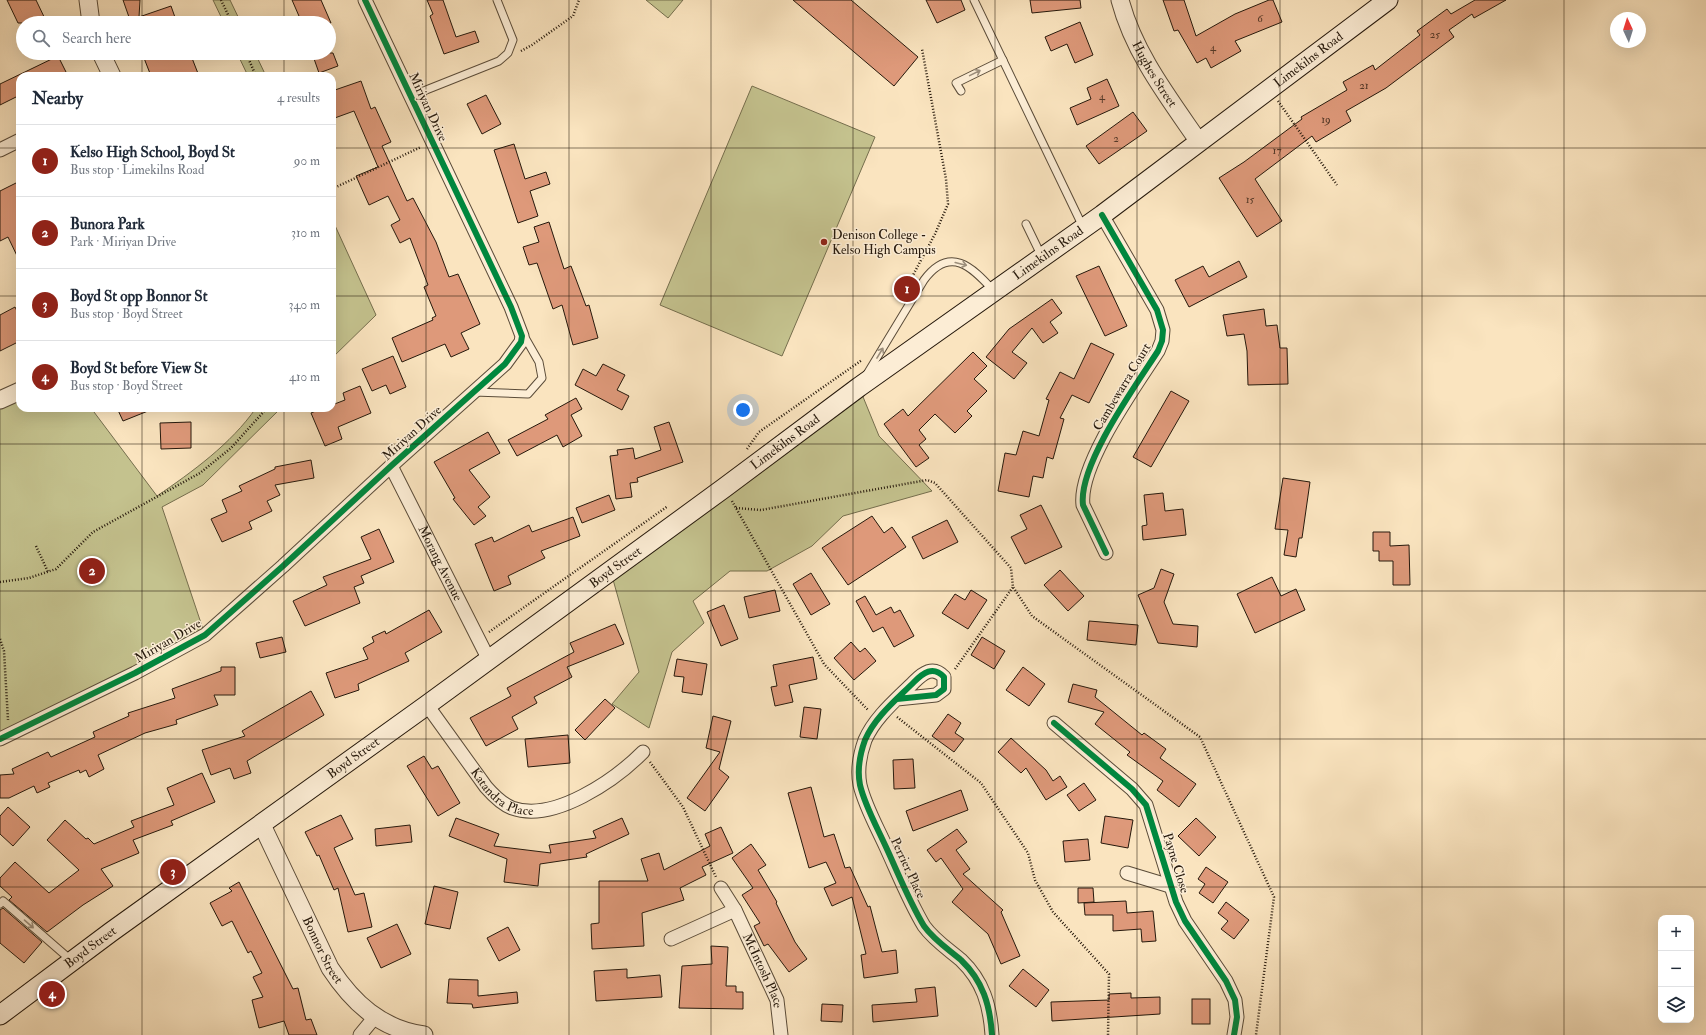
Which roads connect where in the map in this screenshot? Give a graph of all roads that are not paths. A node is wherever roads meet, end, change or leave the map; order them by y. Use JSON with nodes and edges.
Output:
{"nodes":[{"id":1,"x":88,"y":0,"type":"edge"},
{"id":2,"x":366,"y":0,"type":"edge"},
{"id":3,"x":497,"y":0,"type":"edge"},
{"id":4,"x":974,"y":0,"type":"edge"},
{"id":5,"x":1120,"y":0,"type":"edge"},
{"id":6,"x":1388,"y":0,"type":"edge"},
{"id":7,"x":90,"y":16,"type":"edge"},
{"id":8,"x":104,"y":60,"type":"edge"},
{"id":9,"x":1003,"y":60,"type":"junction"},
{"id":10,"x":110,"y":72,"type":"edge"},
{"id":11,"x":961,"y":91,"type":"dead end"},
{"id":12,"x":411,"y":96,"type":"junction"},
{"id":13,"x":16,"y":142,"type":"edge"},
{"id":14,"x":1199,"y":142,"type":"junction"},
{"id":15,"x":0,"y":150,"type":"edge"},
{"id":16,"x":1102,"y":215,"type":"junction"},
{"id":17,"x":1026,"y":224,"type":"dead end"},
{"id":18,"x":1084,"y":227,"type":"junction"},
{"id":19,"x":1043,"y":257,"type":"junction"},
{"id":20,"x":994,"y":292,"type":"junction"},
{"id":21,"x":519,"y":327,"type":"junction"},
{"id":22,"x":859,"y":387,"type":"junction"},
{"id":23,"x":16,"y":392,"type":"edge"},
{"id":24,"x":474,"y":392,"type":"junction"},
{"id":25,"x":0,"y":400,"type":"edge"},
{"id":26,"x":391,"y":466,"type":"junction"},
{"id":27,"x":706,"y":501,"type":"joint"},
{"id":28,"x":1106,"y":553,"type":"dead end"},
{"id":29,"x":489,"y":660,"type":"junction"},
{"id":30,"x":897,"y":699,"type":"junction"},
{"id":31,"x":427,"y":705,"type":"junction"},
{"id":32,"x":1054,"y":723,"type":"dead end"},
{"id":33,"x":4,"y":738,"type":"edge"},
{"id":34,"x":643,"y":752,"type":"road end"},
{"id":35,"x":262,"y":825,"type":"junction"},
{"id":36,"x":1127,"y":874,"type":"dead end"},
{"id":37,"x":1170,"y":886,"type":"junction"},
{"id":38,"x":721,"y":888,"type":"road end"},
{"id":39,"x":0,"y":904,"type":"edge"},
{"id":40,"x":735,"y":910,"type":"junction"},
{"id":41,"x":671,"y":939,"type":"dead end"},
{"id":42,"x":73,"y":962,"type":"junction"},
{"id":43,"x":0,"y":1015,"type":"edge"},
{"id":44,"x":374,"y":1018,"type":"junction"},
{"id":45,"x":360,"y":1035,"type":"edge"},
{"id":46,"x":424,"y":1035,"type":"edge"},
{"id":47,"x":781,"y":1035,"type":"edge"},
{"id":48,"x":992,"y":1035,"type":"edge"},
{"id":49,"x":1234,"y":1035,"type":"edge"}],
"edges":[{"from":1,"to":7,"type":"street"},
{"from":2,"to":12,"type":"street","name":"Miriyan Drive"},
{"from":3,"to":12,"type":"lane"},
{"from":4,"to":9,"type":"lane"},
{"from":5,"to":14,"type":"street","name":"Hughes Street"},
{"from":6,"to":14,"type":"main road","name":"Limekilns Road"},
{"from":8,"to":10,"type":"street"},
{"from":11,"to":9,"type":"lane","one_way":true},
{"from":9,"to":18,"type":"lane"},
{"from":12,"to":21,"type":"street","name":"Miriyan Drive"},
{"from":13,"to":15,"type":"street"},
{"from":14,"to":16,"type":"main road","name":"Limekilns Road"},
{"from":16,"to":18,"type":"main road","name":"Limekilns Road"},
{"from":16,"to":28,"type":"street","name":"Cambewarra Court"},
{"from":17,"to":19,"type":"lane"},
{"from":18,"to":19,"type":"main road","name":"Limekilns Road"},
{"from":19,"to":20,"type":"main road","name":"Limekilns Road"},
{"from":20,"to":22,"type":"main road","name":"Limekilns Road"},
{"from":22,"to":20,"type":"lane","one_way":true},
{"from":21,"to":24,"type":"street","name":"Miriyan Drive"},
{"from":21,"to":24,"type":"lane","name":"Miriyan Drive"},
{"from":22,"to":27,"type":"main road","name":"Limekilns Road"},
{"from":23,"to":25,"type":"street"},
{"from":24,"to":26,"type":"street","name":"Miriyan Drive"},
{"from":26,"to":29,"type":"street","name":"Morang Avenue"},
{"from":26,"to":33,"type":"street","name":"Miriyan Drive"},
{"from":27,"to":29,"type":"main road","name":"Boyd Street"},
{"from":29,"to":31,"type":"main road","name":"Boyd Street"},
{"from":30,"to":30,"type":"street","name":"Perrier Place"},
{"from":30,"to":48,"type":"street","name":"Perrier Place"},
{"from":31,"to":34,"type":"street","name":"Katandra Place"},
{"from":31,"to":35,"type":"main road","name":"Boyd Street"},
{"from":32,"to":37,"type":"street","name":"Payne Close"},
{"from":35,"to":42,"type":"main road","name":"Boyd Street"},
{"from":35,"to":44,"type":"street","name":"Bonnor Street"},
{"from":36,"to":37,"type":"street","name":"Payne Close"},
{"from":37,"to":49,"type":"street","name":"Payne Close"},
{"from":38,"to":40,"type":"street","name":"McIntosh Place"},
{"from":39,"to":42,"type":"lane","one_way":true},
{"from":40,"to":41,"type":"street"},
{"from":40,"to":47,"type":"street","name":"McIntosh Place"},
{"from":42,"to":43,"type":"main road","name":"Boyd Street"},
{"from":44,"to":45,"type":"street"},
{"from":44,"to":46,"type":"street","name":"Bonnor Street"}]}
